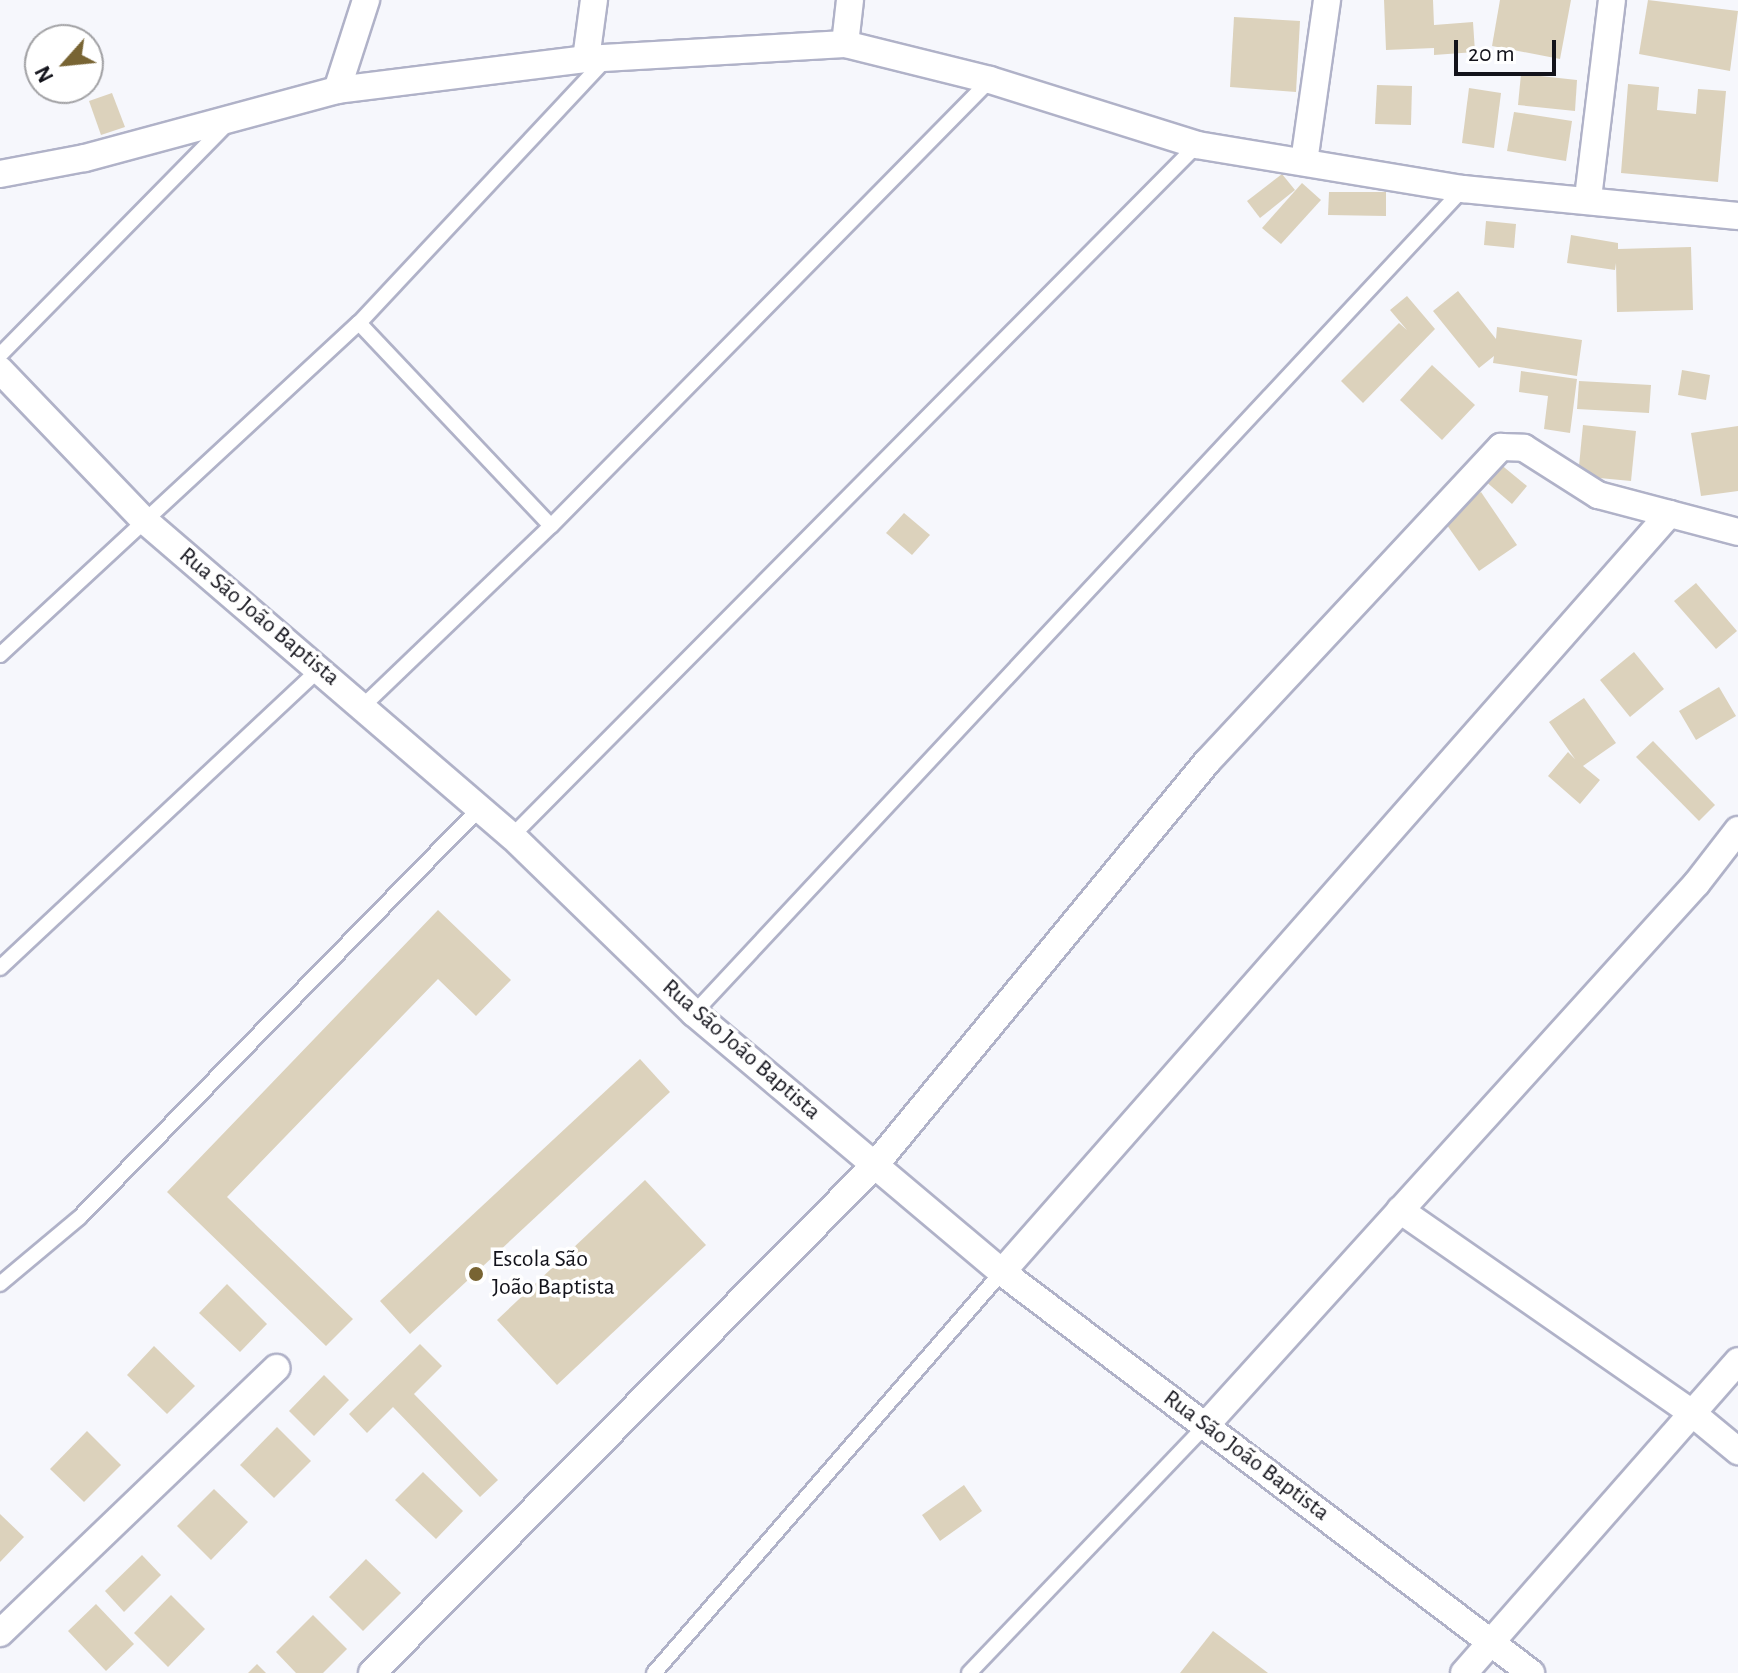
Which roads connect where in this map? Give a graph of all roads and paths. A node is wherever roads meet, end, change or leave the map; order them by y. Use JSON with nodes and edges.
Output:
{"nodes":[{"id":1,"x":366,"y":0,"type":"edge"},
{"id":2,"x":594,"y":0,"type":"edge"},
{"id":3,"x":850,"y":0,"type":"edge"},
{"id":4,"x":1327,"y":0,"type":"edge"},
{"id":5,"x":1612,"y":0,"type":"edge"},
{"id":6,"x":845,"y":44,"type":"junction"},
{"id":7,"x":596,"y":58,"type":"junction"},
{"id":8,"x":990,"y":80,"type":"junction"},
{"id":9,"x":337,"y":90,"type":"junction"},
{"id":10,"x":232,"y":119,"type":"junction"},
{"id":11,"x":1197,"y":145,"type":"junction"},
{"id":12,"x":1304,"y":162,"type":"junction"},
{"id":13,"x":0,"y":174,"type":"edge"},
{"id":14,"x":1463,"y":189,"type":"junction"},
{"id":15,"x":1588,"y":198,"type":"junction"},
{"id":16,"x":1738,"y":216,"type":"edge"},
{"id":17,"x":359,"y":323,"type":"junction"},
{"id":18,"x":0,"y":355,"type":"edge"},
{"id":19,"x":0,"y":370,"type":"edge"},
{"id":20,"x":1669,"y":514,"type":"junction"},
{"id":21,"x":143,"y":519,"type":"junction"},
{"id":22,"x":551,"y":526,"type":"junction"},
{"id":23,"x":1738,"y":532,"type":"edge"},
{"id":24,"x":0,"y":655,"type":"edge"},
{"id":25,"x":320,"y":669,"type":"junction"},
{"id":26,"x":363,"y":706,"type":"junction"},
{"id":27,"x":480,"y":808,"type":"junction"},
{"id":28,"x":1738,"y":830,"type":"edge"},
{"id":29,"x":512,"y":836,"type":"junction"},
{"id":30,"x":0,"y":968,"type":"edge"},
{"id":31,"x":694,"y":1013,"type":"junction"},
{"id":32,"x":875,"y":1165,"type":"junction"},
{"id":33,"x":1400,"y":1210,"type":"junction"},
{"id":34,"x":1002,"y":1272,"type":"junction"},
{"id":35,"x":0,"y":1284,"type":"edge"},
{"id":36,"x":1738,"y":1361,"type":"edge"},
{"id":37,"x":276,"y":1368,"type":"dead end"},
{"id":38,"x":1692,"y":1413,"type":"junction"},
{"id":39,"x":1206,"y":1425,"type":"junction"},
{"id":40,"x":1738,"y":1451,"type":"edge"},
{"id":41,"x":0,"y":1633,"type":"edge"},
{"id":42,"x":1488,"y":1642,"type":"junction"},
{"id":43,"x":372,"y":1673,"type":"edge"},
{"id":44,"x":654,"y":1673,"type":"edge"},
{"id":45,"x":969,"y":1673,"type":"edge"},
{"id":46,"x":1464,"y":1673,"type":"edge"},
{"id":47,"x":1531,"y":1673,"type":"edge"}],
"edges":[{"from":1,"to":9,"type":"street"},
{"from":2,"to":7,"type":"street"},
{"from":3,"to":6,"type":"street"},
{"from":4,"to":12,"type":"street"},
{"from":5,"to":15,"type":"street"},
{"from":6,"to":7,"type":"street"},
{"from":6,"to":8,"type":"street"},
{"from":7,"to":9,"type":"street"},
{"from":7,"to":17,"type":"lane"},
{"from":8,"to":11,"type":"street"},
{"from":8,"to":22,"type":"lane"},
{"from":9,"to":10,"type":"street"},
{"from":10,"to":13,"type":"street"},
{"from":10,"to":18,"type":"lane"},
{"from":11,"to":12,"type":"street"},
{"from":11,"to":29,"type":"lane"},
{"from":12,"to":14,"type":"street"},
{"from":14,"to":15,"type":"street"},
{"from":14,"to":31,"type":"lane"},
{"from":15,"to":16,"type":"street"},
{"from":17,"to":21,"type":"lane"},
{"from":17,"to":22,"type":"lane"},
{"from":19,"to":21,"type":"street","name":"Rua São João Baptista"},
{"from":20,"to":23,"type":"street"},
{"from":20,"to":32,"type":"street"},
{"from":20,"to":34,"type":"street"},
{"from":21,"to":24,"type":"lane"},
{"from":21,"to":25,"type":"street","name":"Rua São João Baptista"},
{"from":22,"to":26,"type":"lane"},
{"from":25,"to":26,"type":"street","name":"Rua São João Baptista"},
{"from":25,"to":30,"type":"lane"},
{"from":26,"to":27,"type":"street","name":"Rua São João Baptista"},
{"from":27,"to":29,"type":"street","name":"Rua São João Baptista"},
{"from":27,"to":35,"type":"lane"},
{"from":28,"to":33,"type":"street"},
{"from":29,"to":31,"type":"street","name":"Rua São João Baptista"},
{"from":31,"to":32,"type":"street","name":"Rua São João Baptista"},
{"from":32,"to":34,"type":"street","name":"Rua São João Baptista"},
{"from":32,"to":43,"type":"street"},
{"from":33,"to":38,"type":"street"},
{"from":33,"to":39,"type":"street"},
{"from":34,"to":39,"type":"street","name":"Rua São João Baptista"},
{"from":34,"to":44,"type":"lane"},
{"from":36,"to":38,"type":"street"},
{"from":37,"to":41,"type":"street"},
{"from":38,"to":40,"type":"street"},
{"from":38,"to":42,"type":"street"},
{"from":39,"to":42,"type":"street","name":"Rua São João Baptista"},
{"from":39,"to":45,"type":"lane"},
{"from":42,"to":46,"type":"street"},
{"from":42,"to":47,"type":"street","name":"Rua São João Baptista"}]}
